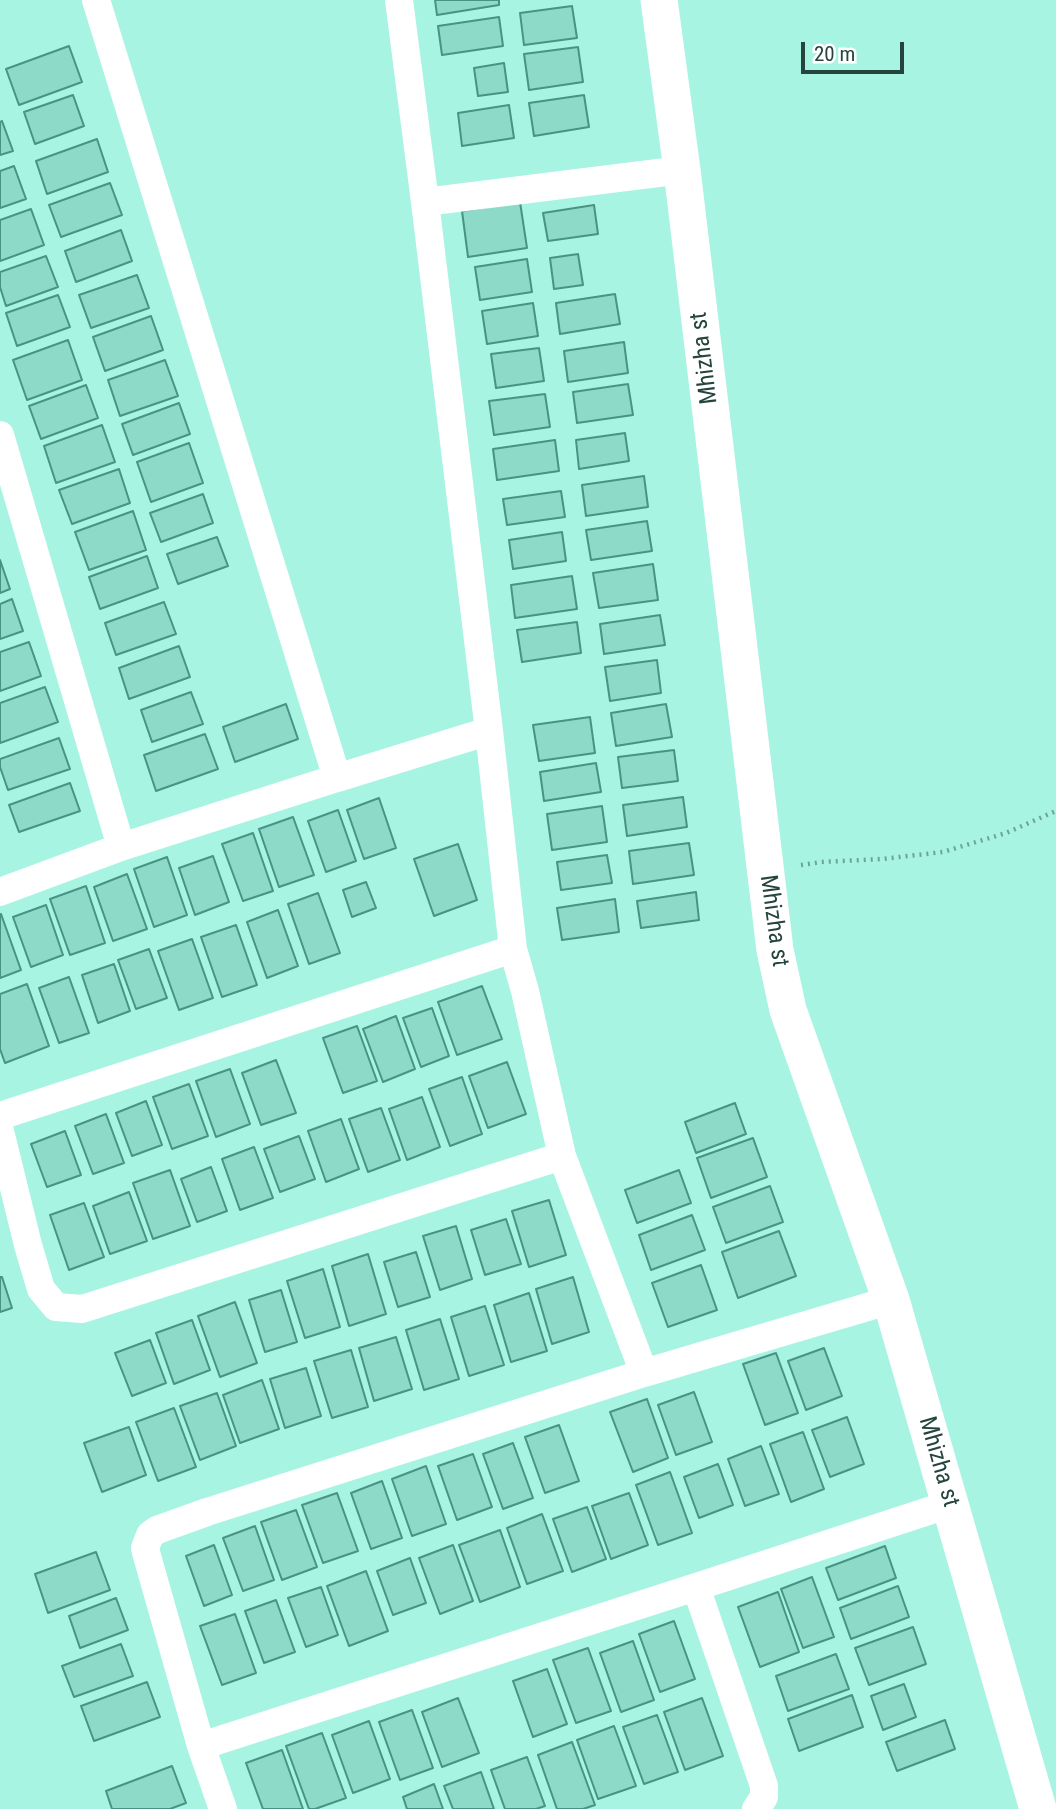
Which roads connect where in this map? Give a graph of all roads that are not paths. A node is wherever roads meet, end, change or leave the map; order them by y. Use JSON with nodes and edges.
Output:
{"nodes":[{"id":1,"x":96,"y":0,"type":"edge"},
{"id":2,"x":399,"y":0,"type":"edge"},
{"id":3,"x":659,"y":0,"type":"edge"},
{"id":4,"x":682,"y":170,"type":"junction"},
{"id":5,"x":425,"y":202,"type":"junction"},
{"id":6,"x":0,"y":435,"type":"edge"},
{"id":7,"x":489,"y":731,"type":"junction"},
{"id":8,"x":337,"y":778,"type":"junction"},
{"id":9,"x":121,"y":847,"type":"junction"},
{"id":10,"x":0,"y":892,"type":"edge"},
{"id":11,"x":513,"y":949,"type":"junction"},
{"id":12,"x":0,"y":1116,"type":"edge"},
{"id":13,"x":0,"y":1131,"type":"edge"},
{"id":14,"x":562,"y":1156,"type":"junction"},
{"id":15,"x":891,"y":1300,"type":"junction"},
{"id":16,"x":644,"y":1373,"type":"junction"},
{"id":17,"x":950,"y":1504,"type":"junction"},
{"id":18,"x":696,"y":1587,"type":"junction"},
{"id":19,"x":201,"y":1746,"type":"junction"},
{"id":20,"x":223,"y":1809,"type":"edge"},
{"id":21,"x":756,"y":1809,"type":"edge"},
{"id":22,"x":1038,"y":1809,"type":"edge"}],
"edges":[{"from":1,"to":8,"type":"street"},
{"from":2,"to":5,"type":"street"},
{"from":3,"to":4,"type":"street","name":"Mhizha st"},
{"from":4,"to":5,"type":"street"},
{"from":4,"to":15,"type":"street","name":"Mhizha st"},
{"from":5,"to":7,"type":"street"},
{"from":6,"to":9,"type":"street"},
{"from":7,"to":8,"type":"street"},
{"from":7,"to":11,"type":"street"},
{"from":8,"to":9,"type":"street"},
{"from":9,"to":10,"type":"street"},
{"from":11,"to":12,"type":"street"},
{"from":11,"to":14,"type":"street"},
{"from":13,"to":14,"type":"street"},
{"from":14,"to":16,"type":"street"},
{"from":15,"to":16,"type":"street"},
{"from":15,"to":17,"type":"street","name":"Mhizha st"},
{"from":16,"to":19,"type":"street"},
{"from":17,"to":18,"type":"street"},
{"from":17,"to":22,"type":"street","name":"Mhizha st"},
{"from":18,"to":19,"type":"street"},
{"from":18,"to":21,"type":"street"},
{"from":19,"to":20,"type":"street"}]}
